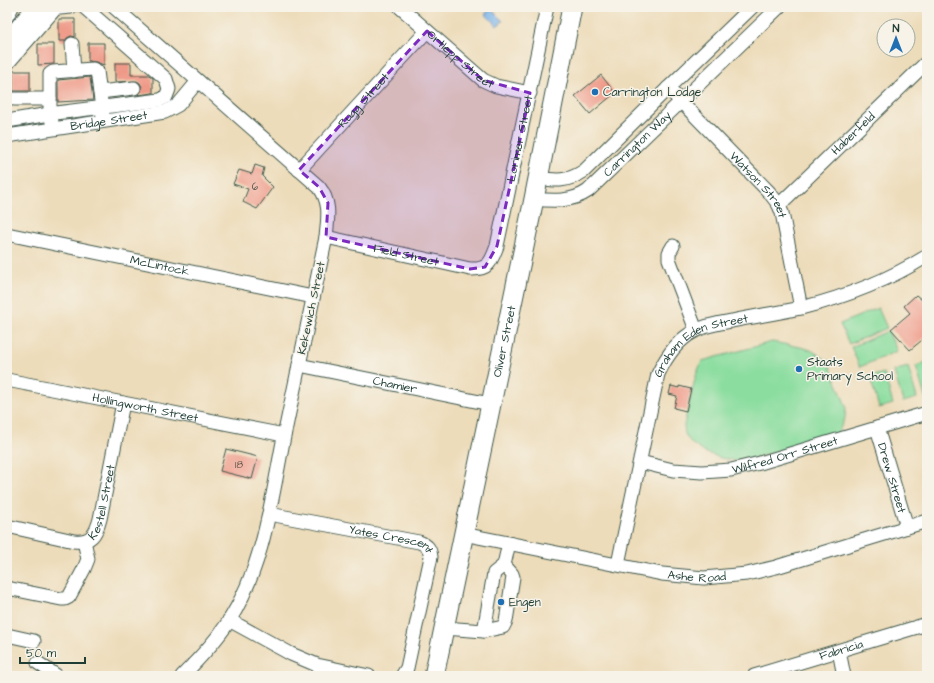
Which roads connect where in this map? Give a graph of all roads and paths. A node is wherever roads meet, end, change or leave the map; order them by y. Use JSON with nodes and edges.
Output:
{"nodes":[{"id":1,"x":12,"y":7,"type":"edge"},
{"id":2,"x":37,"y":7,"type":"edge"},
{"id":3,"x":71,"y":7,"type":"edge"},
{"id":4,"x":84,"y":7,"type":"edge"},
{"id":5,"x":114,"y":7,"type":"edge"},
{"id":6,"x":400,"y":7,"type":"edge"},
{"id":7,"x":547,"y":7,"type":"edge"},
{"id":8,"x":572,"y":7,"type":"edge"},
{"id":9,"x":752,"y":7,"type":"edge"},
{"id":10,"x":779,"y":7,"type":"edge"},
{"id":11,"x":7,"y":16,"type":"edge"},
{"id":12,"x":427,"y":31,"type":"junction"},
{"id":13,"x":7,"y":43,"type":"edge"},
{"id":14,"x":72,"y":44,"type":"dead end"},
{"id":15,"x":927,"y":62,"type":"edge"},
{"id":16,"x":7,"y":64,"type":"edge"},
{"id":17,"x":74,"y":71,"type":"junction"},
{"id":18,"x":198,"y":81,"type":"junction"},
{"id":19,"x":134,"y":88,"type":"dead end"},
{"id":20,"x":668,"y":88,"type":"junction"},
{"id":21,"x":100,"y":92,"type":"junction"},
{"id":22,"x":530,"y":93,"type":"junction"},
{"id":23,"x":14,"y":99,"type":"dead end"},
{"id":24,"x":50,"y":99,"type":"junction"},
{"id":25,"x":681,"y":102,"type":"junction"},
{"id":26,"x":102,"y":108,"type":"junction"},
{"id":27,"x":50,"y":114,"type":"junction"},
{"id":28,"x":7,"y":121,"type":"edge"},
{"id":29,"x":103,"y":122,"type":"junction"},
{"id":30,"x":54,"y":129,"type":"junction"},
{"id":31,"x":7,"y":136,"type":"edge"},
{"id":32,"x":299,"y":170,"type":"junction"},
{"id":33,"x":538,"y":178,"type":"junction"},
{"id":34,"x":534,"y":199,"type":"junction"},
{"id":35,"x":779,"y":205,"type":"junction"},
{"id":36,"x":7,"y":234,"type":"edge"},
{"id":37,"x":326,"y":237,"type":"junction"},
{"id":38,"x":673,"y":246,"type":"dead end"},
{"id":39,"x":927,"y":256,"type":"edge"},
{"id":40,"x":485,"y":267,"type":"joint"},
{"id":41,"x":313,"y":297,"type":"junction"},
{"id":42,"x":802,"y":308,"type":"junction"},
{"id":43,"x":696,"y":330,"type":"junction"},
{"id":44,"x":299,"y":365,"type":"junction"},
{"id":45,"x":7,"y":380,"type":"edge"},
{"id":46,"x":123,"y":404,"type":"junction"},
{"id":47,"x":490,"y":404,"type":"junction"},
{"id":48,"x":927,"y":413,"type":"edge"},
{"id":49,"x":877,"y":428,"type":"junction"},
{"id":50,"x":284,"y":435,"type":"junction"},
{"id":51,"x":640,"y":462,"type":"junction"},
{"id":52,"x":269,"y":514,"type":"junction"},
{"id":53,"x":927,"y":521,"type":"edge"},
{"id":54,"x":7,"y":526,"type":"edge"},
{"id":55,"x":907,"y":527,"type":"junction"},
{"id":56,"x":463,"y":534,"type":"junction"},
{"id":57,"x":84,"y":541,"type":"junction"},
{"id":58,"x":509,"y":543,"type":"junction"},
{"id":59,"x":618,"y":564,"type":"junction"},
{"id":60,"x":504,"y":565,"type":"junction"},
{"id":61,"x":7,"y":588,"type":"edge"},
{"id":62,"x":229,"y":620,"type":"junction"},
{"id":63,"x":927,"y":624,"type":"edge"},
{"id":64,"x":444,"y":628,"type":"junction"},
{"id":65,"x":484,"y":630,"type":"junction"},
{"id":66,"x":7,"y":635,"type":"edge"},
{"id":67,"x":34,"y":641,"type":"dead end"},
{"id":68,"x":839,"y":650,"type":"junction"},
{"id":69,"x":38,"y":663,"type":"dead end"},
{"id":70,"x":316,"y":670,"type":"edge"},
{"id":71,"x":758,"y":675,"type":"edge"},
{"id":72,"x":57,"y":676,"type":"edge"},
{"id":73,"x":182,"y":676,"type":"edge"},
{"id":74,"x":369,"y":676,"type":"edge"},
{"id":75,"x":403,"y":676,"type":"edge"},
{"id":76,"x":434,"y":676,"type":"edge"},
{"id":77,"x":844,"y":676,"type":"edge"}],
"edges":[{"from":1,"to":11,"type":"street"},
{"from":2,"to":13,"type":"highway"},
{"from":3,"to":16,"type":"street"},
{"from":4,"to":26,"type":"street"},
{"from":5,"to":18,"type":"street","name":"Kekewich Street"},
{"from":6,"to":12,"type":"street","name":"Ortlepp Street"},
{"from":7,"to":22,"type":"street","name":"Lorimer Street"},
{"from":8,"to":33,"type":"highway","name":"Oliver Street"},
{"from":9,"to":20,"type":"street","name":"Carrington Way"},
{"from":10,"to":25,"type":"street","name":"Carrington Way"},
{"from":12,"to":22,"type":"street","name":"Ortlepp Street"},
{"from":12,"to":32,"type":"street","name":"Rugg Street"},
{"from":14,"to":17,"type":"street"},
{"from":15,"to":35,"type":"street","name":"Haberfeld"},
{"from":17,"to":21,"type":"street"},
{"from":17,"to":24,"type":"street"},
{"from":18,"to":29,"type":"street","name":"Bridge Street"},
{"from":18,"to":32,"type":"street","name":"Kekewich Street"},
{"from":19,"to":21,"type":"street"},
{"from":20,"to":25,"type":"street","name":"Watson Street"},
{"from":20,"to":33,"type":"street","name":"Carrington Way"},
{"from":21,"to":26,"type":"street"},
{"from":22,"to":40,"type":"street","name":"Lorimer Street"},
{"from":23,"to":24,"type":"street"},
{"from":24,"to":27,"type":"street"},
{"from":25,"to":34,"type":"street","name":"Carrington Way"},
{"from":25,"to":35,"type":"street","name":"Watson Street"},
{"from":26,"to":27,"type":"street"},
{"from":26,"to":29,"type":"street"},
{"from":27,"to":28,"type":"street"},
{"from":27,"to":30,"type":"street"},
{"from":29,"to":30,"type":"street","name":"Bridge Street"},
{"from":30,"to":31,"type":"street","name":"Bridge Street"},
{"from":32,"to":37,"type":"street","name":"Kekewich Street"},
{"from":33,"to":34,"type":"highway","name":"Oliver Street"},
{"from":34,"to":47,"type":"highway","name":"Oliver Street"},
{"from":35,"to":42,"type":"street","name":"Watson Street"},
{"from":36,"to":41,"type":"street","name":"McLintock"},
{"from":37,"to":40,"type":"street","name":"Field Street"},
{"from":37,"to":41,"type":"street","name":"Kekewich Street"},
{"from":38,"to":43,"type":"street"},
{"from":39,"to":42,"type":"street","name":"Graham Eden Street"},
{"from":41,"to":44,"type":"street","name":"Kekewich Street"},
{"from":42,"to":43,"type":"street","name":"Graham Eden Street"},
{"from":43,"to":51,"type":"street","name":"Graham Eden Street"},
{"from":44,"to":47,"type":"street","name":"Chamier"},
{"from":44,"to":50,"type":"street","name":"Kekewich Street"},
{"from":45,"to":46,"type":"street","name":"Hollingworth Street"},
{"from":46,"to":50,"type":"street","name":"Hollingworth Street"},
{"from":46,"to":57,"type":"street","name":"Kestell Street"},
{"from":47,"to":56,"type":"highway","name":"Oliver Street"},
{"from":48,"to":49,"type":"street","name":"Wilfred Orr Street"},
{"from":49,"to":51,"type":"street","name":"Wilfred Orr Street"},
{"from":49,"to":55,"type":"street","name":"Drew Street"},
{"from":50,"to":52,"type":"street","name":"Kekewich Street"},
{"from":51,"to":59,"type":"street","name":"Graham Eden Street"},
{"from":52,"to":62,"type":"street","name":"Kekewich Street"},
{"from":52,"to":75,"type":"street","name":"Yates Crescent"},
{"from":53,"to":55,"type":"street","name":"Ashe Road"},
{"from":54,"to":57,"type":"street","name":"Kestell Street"},
{"from":55,"to":59,"type":"street","name":"Ashe Road"},
{"from":56,"to":58,"type":"street","name":"Ashe Road"},
{"from":56,"to":64,"type":"highway","name":"Oliver Street"},
{"from":57,"to":61,"type":"street"},
{"from":58,"to":59,"type":"street","name":"Ashe Road"},
{"from":58,"to":60,"type":"street"},
{"from":60,"to":65,"type":"street"},
{"from":60,"to":65,"type":"street"},
{"from":62,"to":70,"type":"street"},
{"from":62,"to":73,"type":"street","name":"Kekewich Street"},
{"from":63,"to":68,"type":"street","name":"Fabricia"},
{"from":64,"to":65,"type":"street"},
{"from":64,"to":76,"type":"highway","name":"Oliver Street"},
{"from":66,"to":67,"type":"street"},
{"from":68,"to":71,"type":"street","name":"Fabricia"},
{"from":68,"to":77,"type":"street"},
{"from":69,"to":72,"type":"street"},
{"from":70,"to":74,"type":"street"}]}
